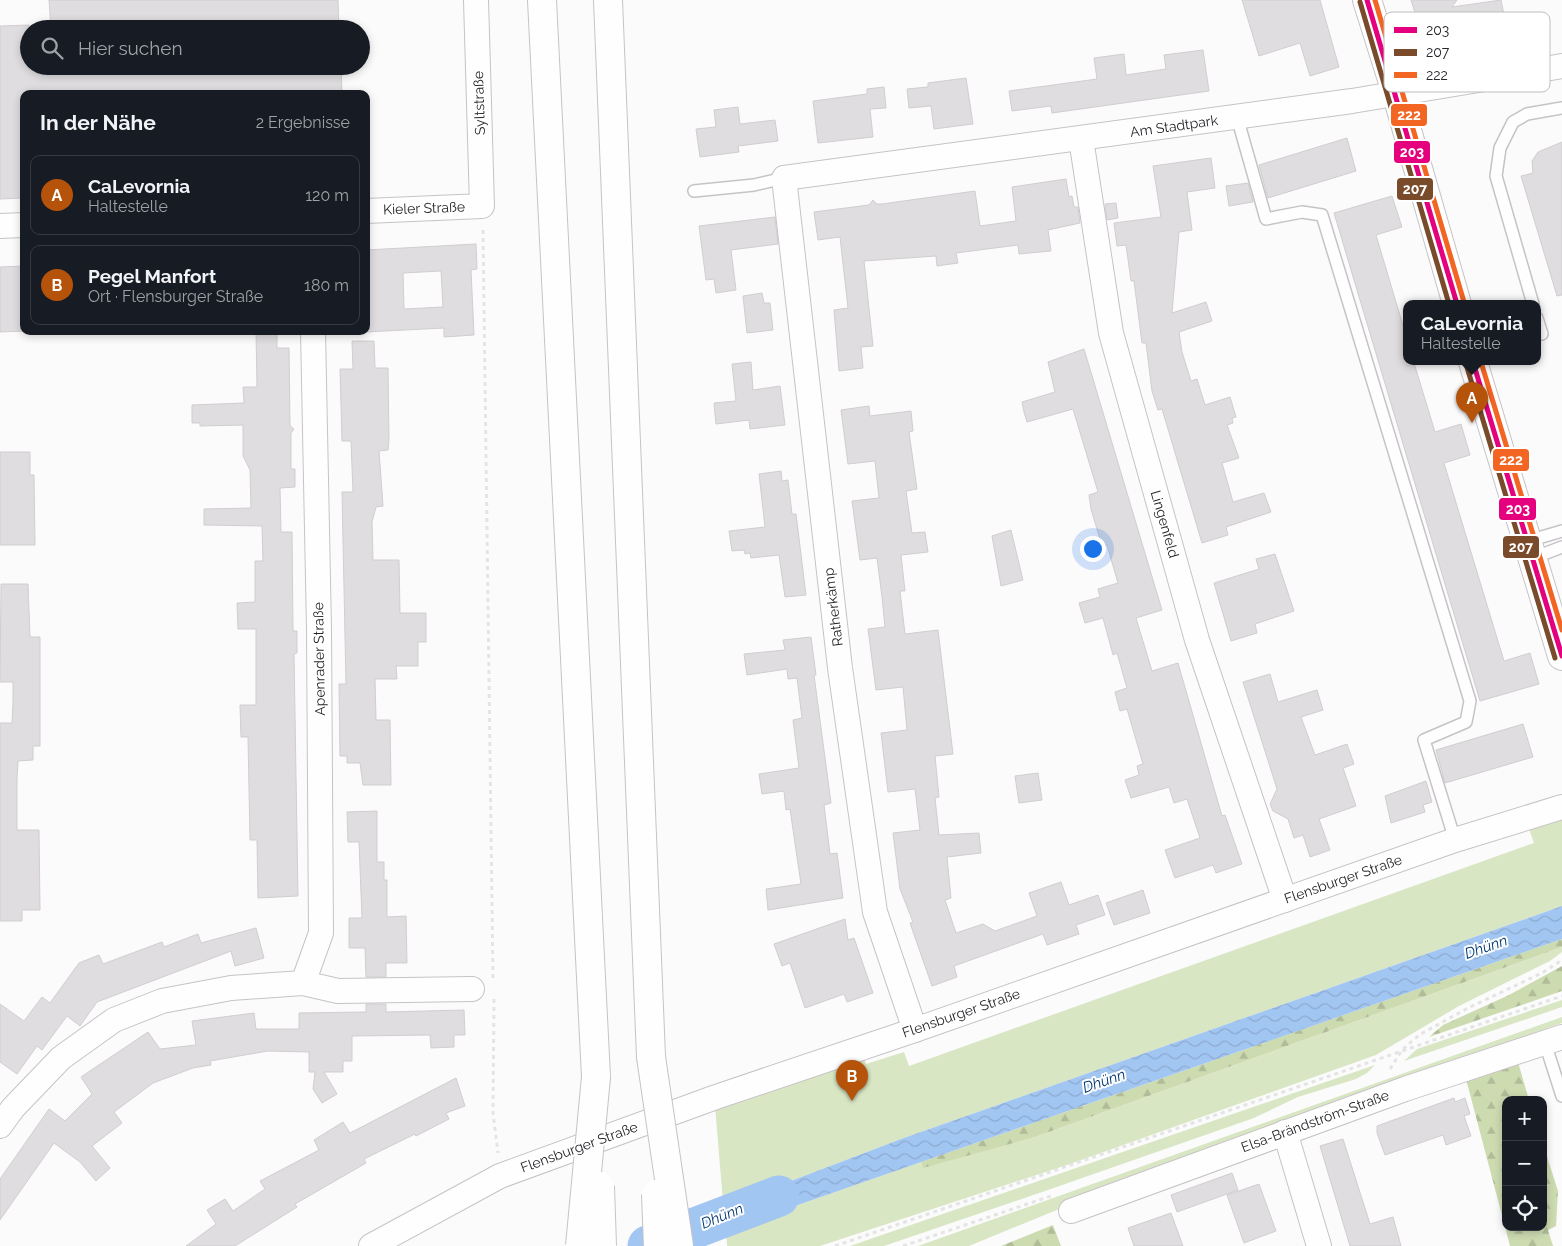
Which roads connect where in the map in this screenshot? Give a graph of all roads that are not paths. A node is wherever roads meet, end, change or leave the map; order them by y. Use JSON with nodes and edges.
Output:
{"nodes":[{"id":1,"x":476,"y":0,"type":"edge"},
{"id":2,"x":542,"y":0,"type":"edge"},
{"id":3,"x":608,"y":0,"type":"edge"},
{"id":4,"x":1367,"y":0,"type":"edge"},
{"id":5,"x":1384,"y":54,"type":"edge"},
{"id":6,"x":1396,"y":92,"type":"joint"},
{"id":7,"x":1562,"y":108,"type":"edge"},
{"id":8,"x":1237,"y":117,"type":"junction"},
{"id":9,"x":1080,"y":139,"type":"junction"},
{"id":10,"x":784,"y":178,"type":"junction"},
{"id":11,"x":694,"y":191,"type":"dead end"},
{"id":12,"x":482,"y":206,"type":"joint"},
{"id":13,"x":370,"y":211,"type":"edge"},
{"id":14,"x":20,"y":225,"type":"edge"},
{"id":15,"x":0,"y":226,"type":"edge"},
{"id":16,"x":1456,"y":300,"type":"edge"},
{"id":17,"x":1532,"y":300,"type":"edge"},
{"id":18,"x":1541,"y":331,"type":"edge"},
{"id":19,"x":1542,"y":334,"type":"dead end"},
{"id":20,"x":313,"y":335,"type":"edge"},
{"id":21,"x":1475,"y":365,"type":"edge"},
{"id":22,"x":1562,"y":531,"type":"edge"},
{"id":23,"x":1562,"y":547,"type":"edge"},
{"id":24,"x":1530,"y":549,"type":"junction"},
{"id":25,"x":1562,"y":656,"type":"edge"},
{"id":26,"x":1562,"y":807,"type":"edge"},
{"id":27,"x":1455,"y":840,"type":"junction"},
{"id":28,"x":1285,"y":900,"type":"junction"},
{"id":29,"x":303,"y":983,"type":"junction"},
{"id":30,"x":483,"y":990,"type":"road end"},
{"id":31,"x":915,"y":1030,"type":"junction"},
{"id":32,"x":1554,"y":1040,"type":"edge"},
{"id":33,"x":651,"y":1057,"type":"junction"},
{"id":34,"x":596,"y":1077,"type":"junction"},
{"id":35,"x":1562,"y":1096,"type":"edge"},
{"id":36,"x":4,"y":1112,"type":"edge"},
{"id":37,"x":1285,"y":1132,"type":"junction"},
{"id":38,"x":1070,"y":1211,"type":"dead end"},
{"id":39,"x":371,"y":1246,"type":"edge"},
{"id":40,"x":580,"y":1246,"type":"edge"},
{"id":41,"x":602,"y":1246,"type":"edge"},
{"id":42,"x":658,"y":1246,"type":"edge"},
{"id":43,"x":679,"y":1246,"type":"edge"},
{"id":44,"x":1319,"y":1246,"type":"edge"}],
"edges":[{"from":1,"to":12,"type":"street","name":"Syltstraße"},
{"from":2,"to":34,"type":"main road"},
{"from":3,"to":33,"type":"main road"},
{"from":4,"to":5,"type":"main road"},
{"from":6,"to":8,"type":"street","name":"Am Stadtpark"},
{"from":6,"to":16,"type":"main road"},
{"from":7,"to":17,"type":"lane"},
{"from":8,"to":9,"type":"street","name":"Am Stadtpark"},
{"from":8,"to":27,"type":"lane"},
{"from":9,"to":10,"type":"street","name":"Am Stadtpark"},
{"from":9,"to":28,"type":"street","name":"Lingenfeld"},
{"from":10,"to":11,"type":"lane"},
{"from":10,"to":31,"type":"street","name":"Ratherkämp"},
{"from":12,"to":13,"type":"street","name":"Kieler Straße"},
{"from":14,"to":15,"type":"street"},
{"from":18,"to":19,"type":"lane"},
{"from":20,"to":29,"type":"street","name":"Apenrader Straße"},
{"from":21,"to":24,"type":"main road"},
{"from":22,"to":24,"type":"lane"},
{"from":23,"to":24,"type":"lane"},
{"from":24,"to":25,"type":"main road"},
{"from":26,"to":27,"type":"street","name":"Flensburger Straße"},
{"from":27,"to":28,"type":"street","name":"Flensburger Straße"},
{"from":28,"to":31,"type":"street","name":"Flensburger Straße"},
{"from":29,"to":30,"type":"street"},
{"from":29,"to":36,"type":"street"},
{"from":31,"to":39,"type":"street","name":"Flensburger Straße"},
{"from":32,"to":35,"type":"lane"},
{"from":32,"to":37,"type":"street","name":"Elsa-Brändström-Straße"},
{"from":33,"to":42,"type":"main road","bridge":true},
{"from":33,"to":43,"type":"main road","bridge":true},
{"from":34,"to":40,"type":"main road","bridge":true},
{"from":34,"to":41,"type":"main road","bridge":true},
{"from":37,"to":38,"type":"street","name":"Elsa-Brändström-Straße"},
{"from":37,"to":44,"type":"street"}]}
